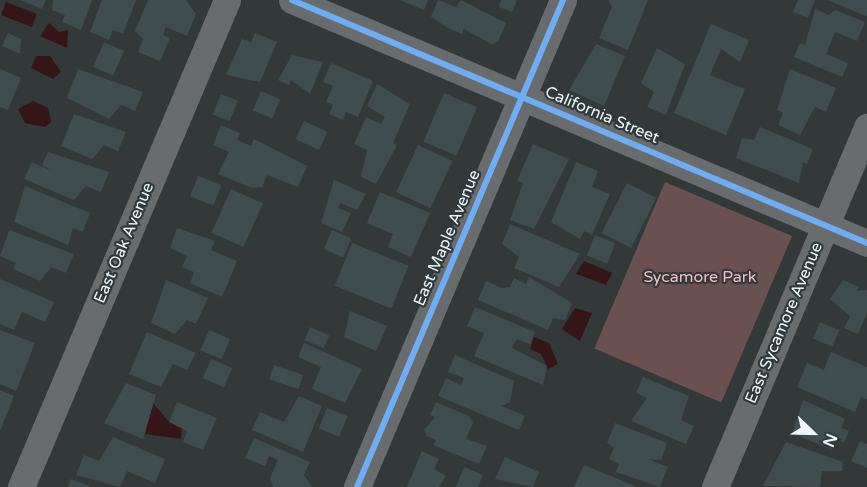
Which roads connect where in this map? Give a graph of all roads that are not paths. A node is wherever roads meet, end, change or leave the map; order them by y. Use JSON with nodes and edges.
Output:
{"nodes":[{"id":1,"x":228,"y":0,"type":"edge"},
{"id":2,"x":292,"y":0,"type":"edge"},
{"id":3,"x":562,"y":0,"type":"edge"},
{"id":4,"x":522,"y":96,"type":"junction"},
{"id":5,"x":867,"y":127,"type":"edge"},
{"id":6,"x":826,"y":225,"type":"junction"},
{"id":7,"x":867,"y":243,"type":"edge"},
{"id":8,"x":21,"y":487,"type":"edge"},
{"id":9,"x":357,"y":487,"type":"edge"},
{"id":10,"x":715,"y":487,"type":"edge"}],
"edges":[{"from":1,"to":8,"type":"street","name":"East Oak Avenue"},
{"from":2,"to":4,"type":"street","name":"California Street"},
{"from":3,"to":4,"type":"street","name":"East Maple Avenue"},
{"from":4,"to":6,"type":"street","name":"California Street"},
{"from":4,"to":9,"type":"street","name":"East Maple Avenue"},
{"from":5,"to":6,"type":"street","name":"East Sycamore Avenue"},
{"from":6,"to":7,"type":"street","name":"California Street"},
{"from":6,"to":10,"type":"street","name":"East Sycamore Avenue"}]}
